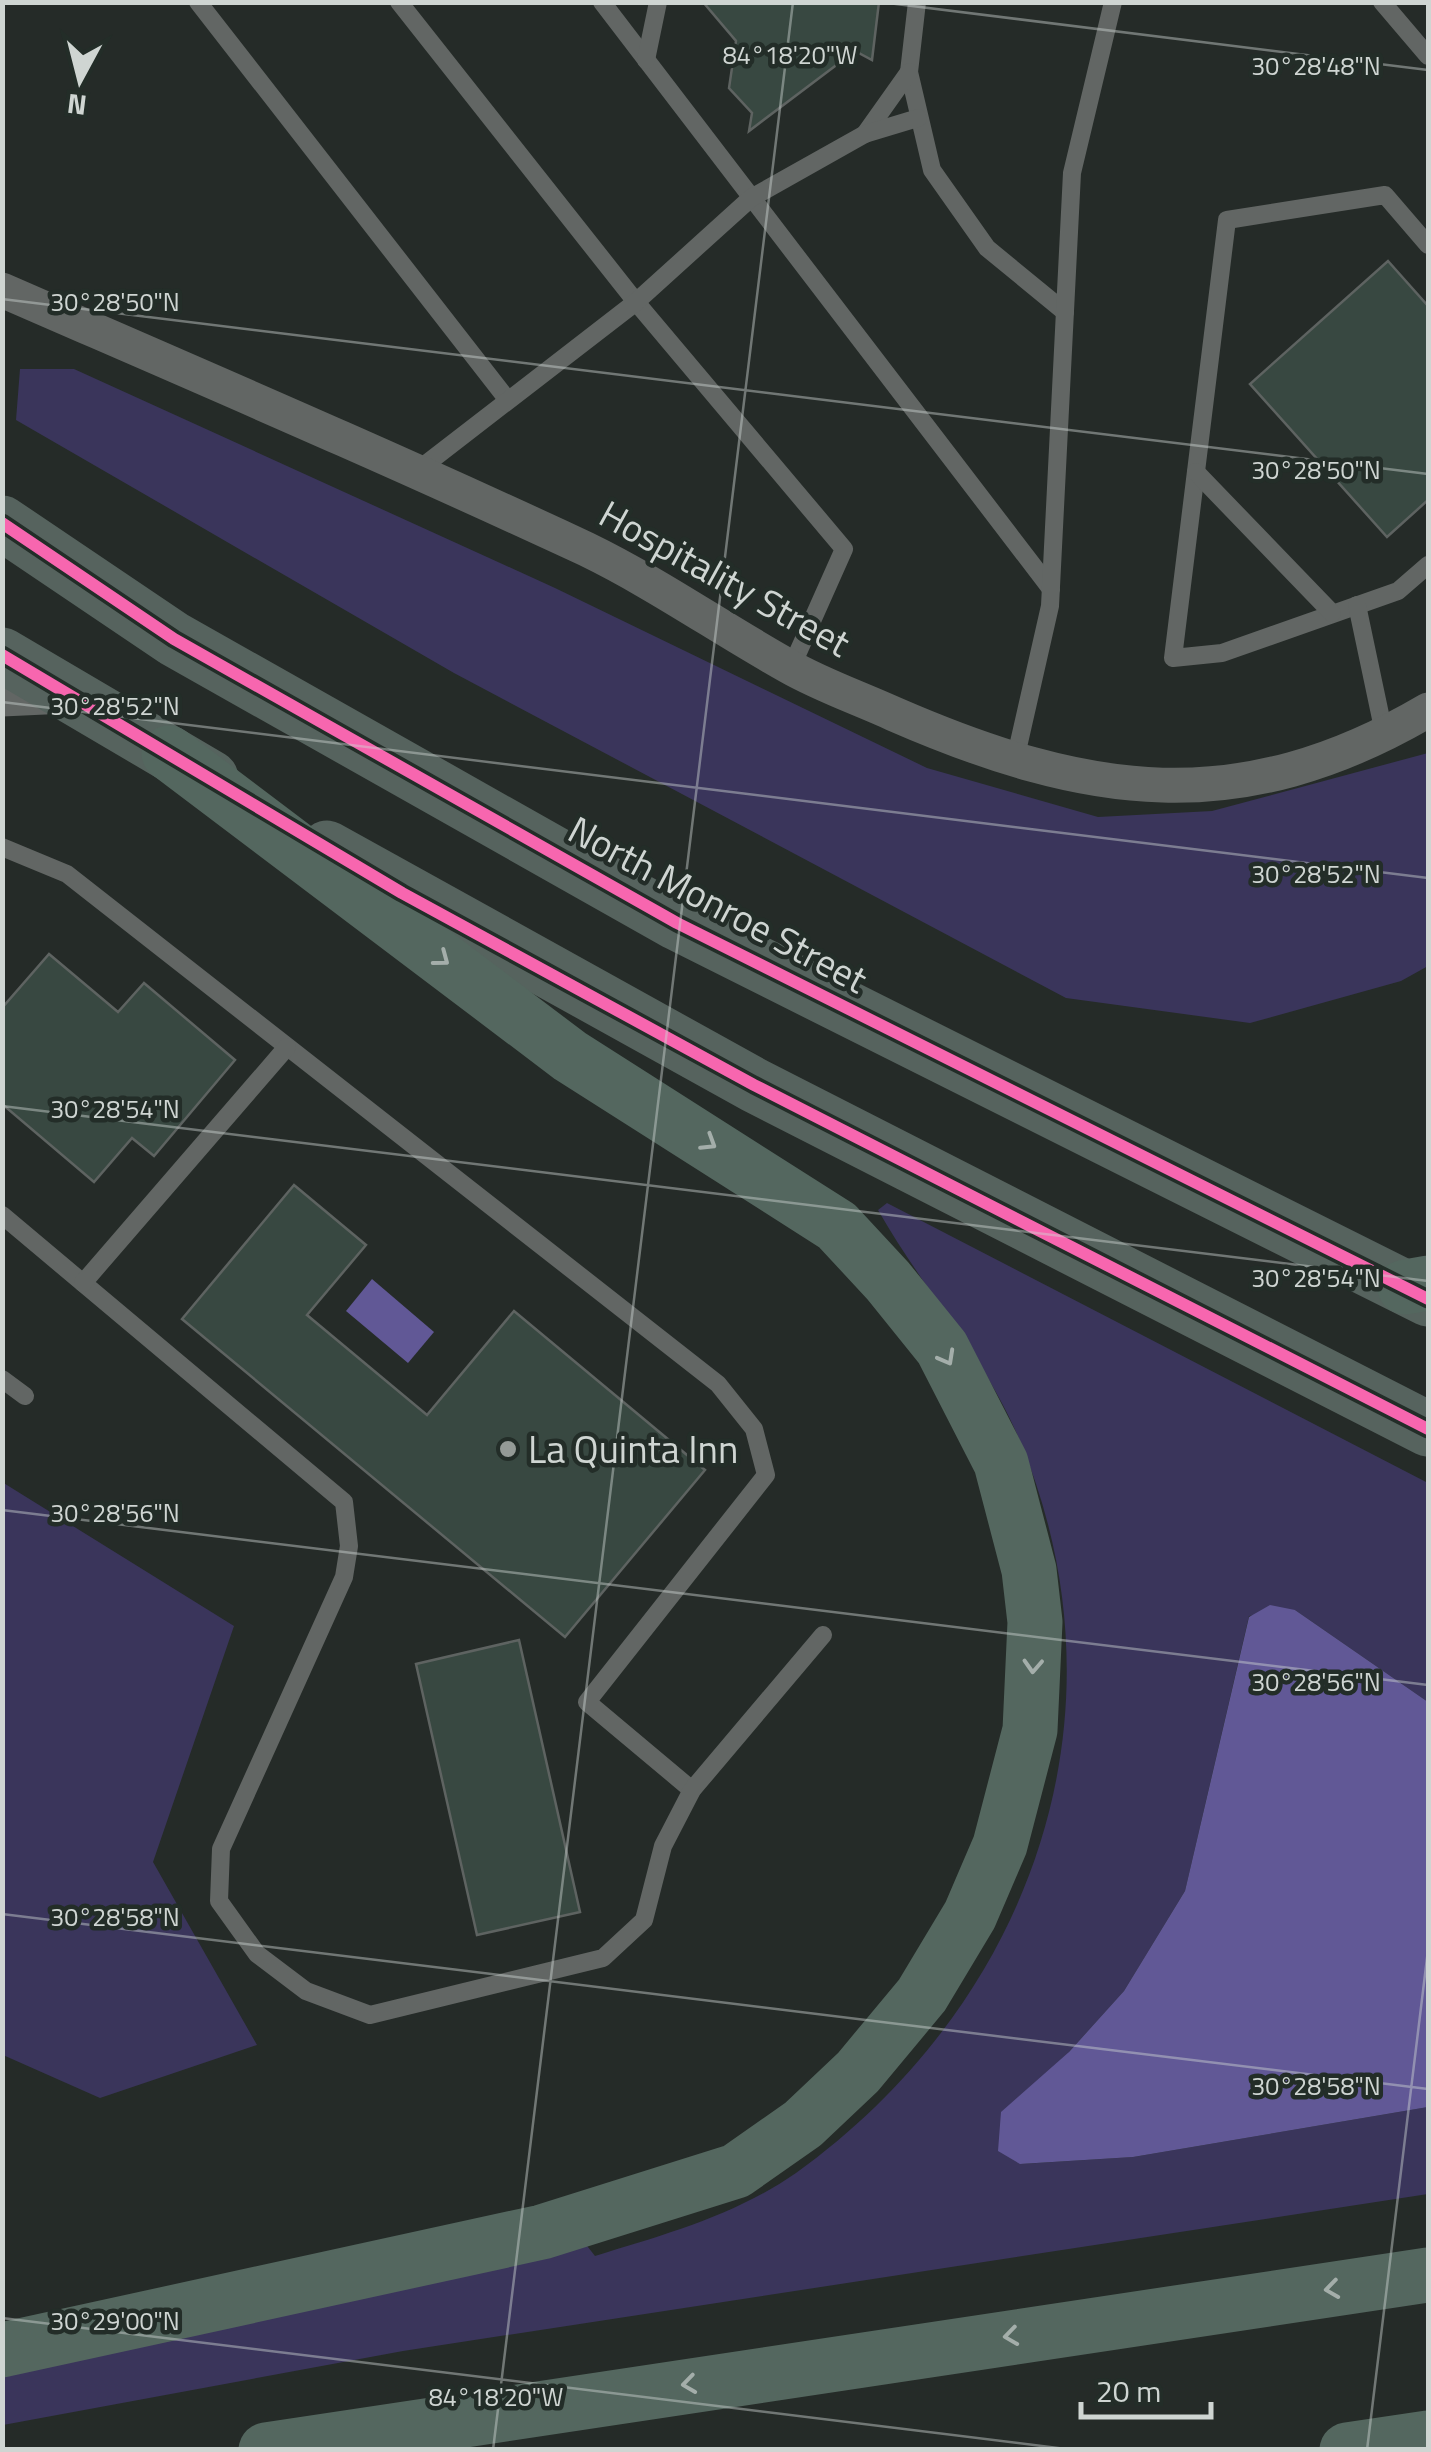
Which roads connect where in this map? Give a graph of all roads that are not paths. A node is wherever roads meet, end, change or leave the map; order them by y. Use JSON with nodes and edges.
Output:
{"nodes":[{"id":1,"x":198,"y":2,"type":"edge"},
{"id":2,"x":399,"y":2,"type":"edge"},
{"id":3,"x":602,"y":2,"type":"edge"},
{"id":4,"x":658,"y":2,"type":"edge"},
{"id":5,"x":917,"y":2,"type":"edge"},
{"id":6,"x":1113,"y":2,"type":"edge"},
{"id":7,"x":1382,"y":2,"type":"edge"},
{"id":8,"x":1428,"y":56,"type":"edge"},
{"id":9,"x":646,"y":60,"type":"junction"},
{"id":10,"x":909,"y":72,"type":"junction"},
{"id":11,"x":918,"y":118,"type":"junction"},
{"id":12,"x":865,"y":134,"type":"junction"},
{"id":13,"x":751,"y":198,"type":"junction"},
{"id":14,"x":1428,"y":245,"type":"edge"},
{"id":15,"x":2,"y":290,"type":"edge"},
{"id":16,"x":636,"y":302,"type":"junction"},
{"id":17,"x":1065,"y":312,"type":"junction"},
{"id":18,"x":507,"y":399,"type":"junction"},
{"id":19,"x":417,"y":471,"type":"junction"},
{"id":20,"x":1196,"y":472,"type":"junction"},
{"id":21,"x":2,"y":523,"type":"edge"},
{"id":22,"x":1428,"y":565,"type":"edge"},
{"id":23,"x":1051,"y":589,"type":"junction"},
{"id":24,"x":1357,"y":605,"type":"junction"},
{"id":25,"x":1332,"y":613,"type":"junction"},
{"id":26,"x":2,"y":655,"type":"edge"},
{"id":27,"x":791,"y":668,"type":"junction"},
{"id":28,"x":70,"y":696,"type":"junction"},
{"id":29,"x":2,"y":699,"type":"edge"},
{"id":30,"x":1428,"y":710,"type":"edge"},
{"id":31,"x":1384,"y":733,"type":"junction"},
{"id":32,"x":169,"y":752,"type":"junction"},
{"id":33,"x":1015,"y":760,"type":"junction"},
{"id":34,"x":2,"y":846,"type":"edge"},
{"id":35,"x":288,"y":1047,"type":"junction"},
{"id":36,"x":2,"y":1215,"type":"edge"},
{"id":37,"x":83,"y":1283,"type":"junction"},
{"id":38,"x":1421,"y":1290,"type":"edge"},
{"id":39,"x":2,"y":1379,"type":"edge"},
{"id":40,"x":25,"y":1396,"type":"dead end"},
{"id":41,"x":1428,"y":1429,"type":"edge"},
{"id":42,"x":823,"y":1636,"type":"dead end"},
{"id":43,"x":692,"y":1790,"type":"junction"},
{"id":44,"x":1428,"y":2274,"type":"edge"},
{"id":45,"x":2,"y":2350,"type":"edge"},
{"id":46,"x":1428,"y":2438,"type":"edge"},
{"id":47,"x":266,"y":2450,"type":"edge"},
{"id":48,"x":1347,"y":2450,"type":"edge"}],
"edges":[{"from":1,"to":18,"type":"lane"},
{"from":2,"to":16,"type":"lane"},
{"from":3,"to":9,"type":"lane"},
{"from":4,"to":9,"type":"lane"},
{"from":5,"to":10,"type":"lane"},
{"from":6,"to":17,"type":"lane"},
{"from":7,"to":8,"type":"lane"},
{"from":9,"to":13,"type":"lane"},
{"from":10,"to":11,"type":"lane"},
{"from":10,"to":12,"type":"lane"},
{"from":11,"to":12,"type":"lane"},
{"from":11,"to":17,"type":"lane"},
{"from":12,"to":13,"type":"lane"},
{"from":13,"to":16,"type":"lane"},
{"from":13,"to":23,"type":"lane"},
{"from":14,"to":20,"type":"lane"},
{"from":15,"to":19,"type":"street","name":"Hospitality Street"},
{"from":16,"to":18,"type":"lane"},
{"from":16,"to":27,"type":"lane"},
{"from":17,"to":23,"type":"lane"},
{"from":18,"to":19,"type":"lane"},
{"from":19,"to":27,"type":"street","name":"Hospitality Street"},
{"from":20,"to":25,"type":"lane"},
{"from":20,"to":25,"type":"lane"},
{"from":21,"to":38,"type":"main road","name":"North Monroe Street"},
{"from":22,"to":24,"type":"lane"},
{"from":23,"to":33,"type":"lane"},
{"from":24,"to":25,"type":"lane"},
{"from":24,"to":31,"type":"lane"},
{"from":26,"to":28,"type":"main road"},
{"from":27,"to":33,"type":"street","name":"Hospitality Street"},
{"from":28,"to":29,"type":"street"},
{"from":28,"to":32,"type":"main road"},
{"from":30,"to":31,"type":"street","name":"Hospitality Street"},
{"from":31,"to":33,"type":"street","name":"Hospitality Street"},
{"from":32,"to":41,"type":"main road"},
{"from":32,"to":45,"type":"highway","one_way":true},
{"from":34,"to":35,"type":"lane"},
{"from":35,"to":37,"type":"lane"},
{"from":35,"to":43,"type":"lane"},
{"from":36,"to":37,"type":"lane"},
{"from":37,"to":43,"type":"lane"},
{"from":39,"to":40,"type":"lane"},
{"from":42,"to":43,"type":"lane"},
{"from":44,"to":47,"type":"highway","one_way":true},
{"from":46,"to":48,"type":"highway"}]}
